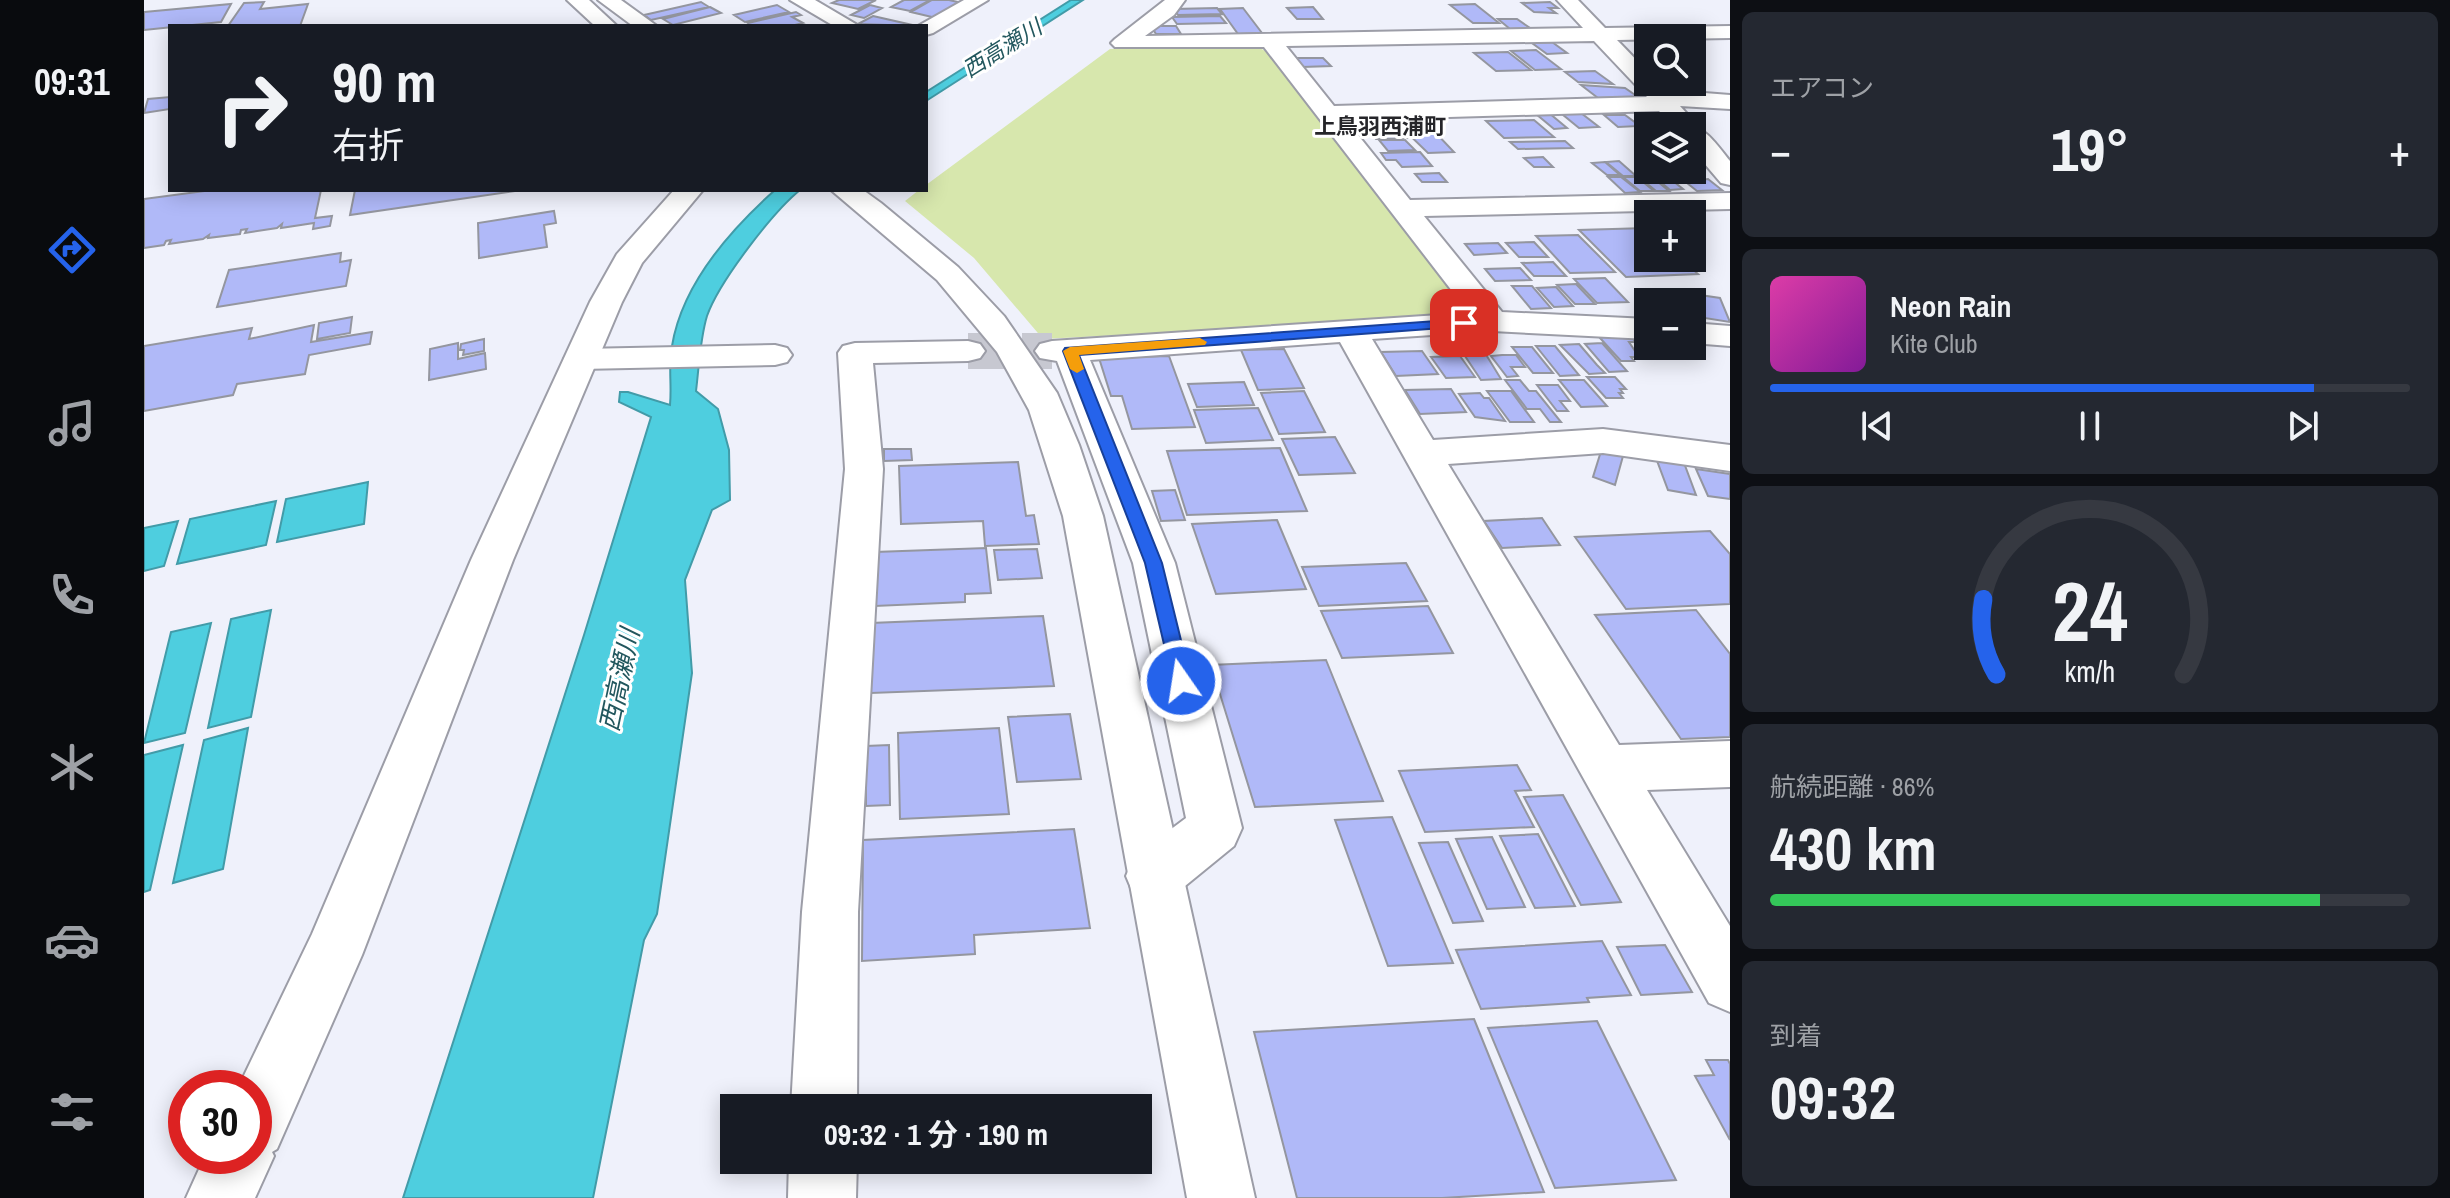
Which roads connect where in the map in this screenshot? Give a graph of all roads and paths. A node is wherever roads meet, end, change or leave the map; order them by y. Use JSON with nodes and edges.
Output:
{"nodes":[{"id":1,"x":577,"y":0,"type":"edge"},
{"id":2,"x":608,"y":0,"type":"edge"},
{"id":3,"x":800,"y":0,"type":"edge"},
{"id":4,"x":978,"y":0,"type":"edge"},
{"id":5,"x":1175,"y":0,"type":"edge"},
{"id":6,"x":1567,"y":0,"type":"edge"},
{"id":7,"x":605,"y":24,"type":"edge"},
{"id":8,"x":644,"y":24,"type":"edge"},
{"id":9,"x":845,"y":24,"type":"edge"},
{"id":10,"x":928,"y":28,"type":"edge"},
{"id":11,"x":1730,"y":32,"type":"edge"},
{"id":12,"x":1596,"y":33,"type":"junction"},
{"id":13,"x":1270,"y":40,"type":"junction"},
{"id":14,"x":1663,"y":100,"type":"junction"},
{"id":15,"x":1730,"y":102,"type":"edge"},
{"id":16,"x":1674,"y":112,"type":"edge"},
{"id":17,"x":1327,"y":113,"type":"junction"},
{"id":18,"x":1706,"y":149,"type":"edge"},
{"id":19,"x":1730,"y":177,"type":"edge"},
{"id":20,"x":687,"y":192,"type":"edge"},
{"id":21,"x":852,"y":195,"type":"edge"},
{"id":22,"x":1730,"y":201,"type":"edge"},
{"id":23,"x":1404,"y":208,"type":"junction"},
{"id":24,"x":1492,"y":321,"type":"junction"},
{"id":25,"x":1634,"y":328,"type":"edge"},
{"id":26,"x":1350,"y":331,"type":"junction"},
{"id":27,"x":1706,"y":334,"type":"edge"},
{"id":28,"x":1730,"y":336,"type":"edge"},
{"id":29,"x":968,"y":351,"type":"tunnel mouth"},
{"id":30,"x":775,"y":355,"type":"dead end"},
{"id":31,"x":591,"y":359,"type":"junction"},
{"id":32,"x":1421,"y":453,"type":"junction"},
{"id":33,"x":1730,"y":458,"type":"edge"},
{"id":34,"x":1730,"y":764,"type":"edge"},
{"id":35,"x":1605,"y":768,"type":"junction"},
{"id":36,"x":1154,"y":876,"type":"junction"},
{"id":37,"x":1730,"y":982,"type":"edge"},
{"id":38,"x":272,"y":1087,"type":"edge"},
{"id":39,"x":824,"y":1094,"type":"edge"},
{"id":40,"x":231,"y":1174,"type":"edge"},
{"id":41,"x":823,"y":1174,"type":"edge"},
{"id":42,"x":220,"y":1198,"type":"edge"},
{"id":43,"x":822,"y":1198,"type":"edge"},
{"id":44,"x":1221,"y":1198,"type":"edge"}],
"edges":[{"from":1,"to":7,"type":"street"},
{"from":2,"to":8,"type":"street"},
{"from":3,"to":9,"type":"street"},
{"from":4,"to":10,"type":"street"},
{"from":5,"to":13,"type":"street"},
{"from":6,"to":12,"type":"street"},
{"from":11,"to":12,"type":"street"},
{"from":12,"to":13,"type":"street"},
{"from":12,"to":14,"type":"street"},
{"from":13,"to":17,"type":"street"},
{"from":14,"to":15,"type":"street"},
{"from":14,"to":16,"type":"street"},
{"from":14,"to":17,"type":"street"},
{"from":17,"to":23,"type":"street"},
{"from":18,"to":19,"type":"street"},
{"from":20,"to":31,"type":"street"},
{"from":21,"to":36,"type":"street"},
{"from":22,"to":23,"type":"street"},
{"from":23,"to":24,"type":"street"},
{"from":24,"to":25,"type":"street"},
{"from":24,"to":26,"type":"street"},
{"from":26,"to":32,"type":"street"},
{"from":26,"to":36,"type":"street"},
{"from":27,"to":28,"type":"street"},
{"from":29,"to":39,"type":"street"},
{"from":30,"to":31,"type":"street"},
{"from":31,"to":38,"type":"street"},
{"from":32,"to":33,"type":"street"},
{"from":32,"to":35,"type":"street"},
{"from":34,"to":35,"type":"street"},
{"from":35,"to":37,"type":"street"},
{"from":36,"to":44,"type":"street"},
{"from":40,"to":42,"type":"street"},
{"from":41,"to":43,"type":"street"}]}
